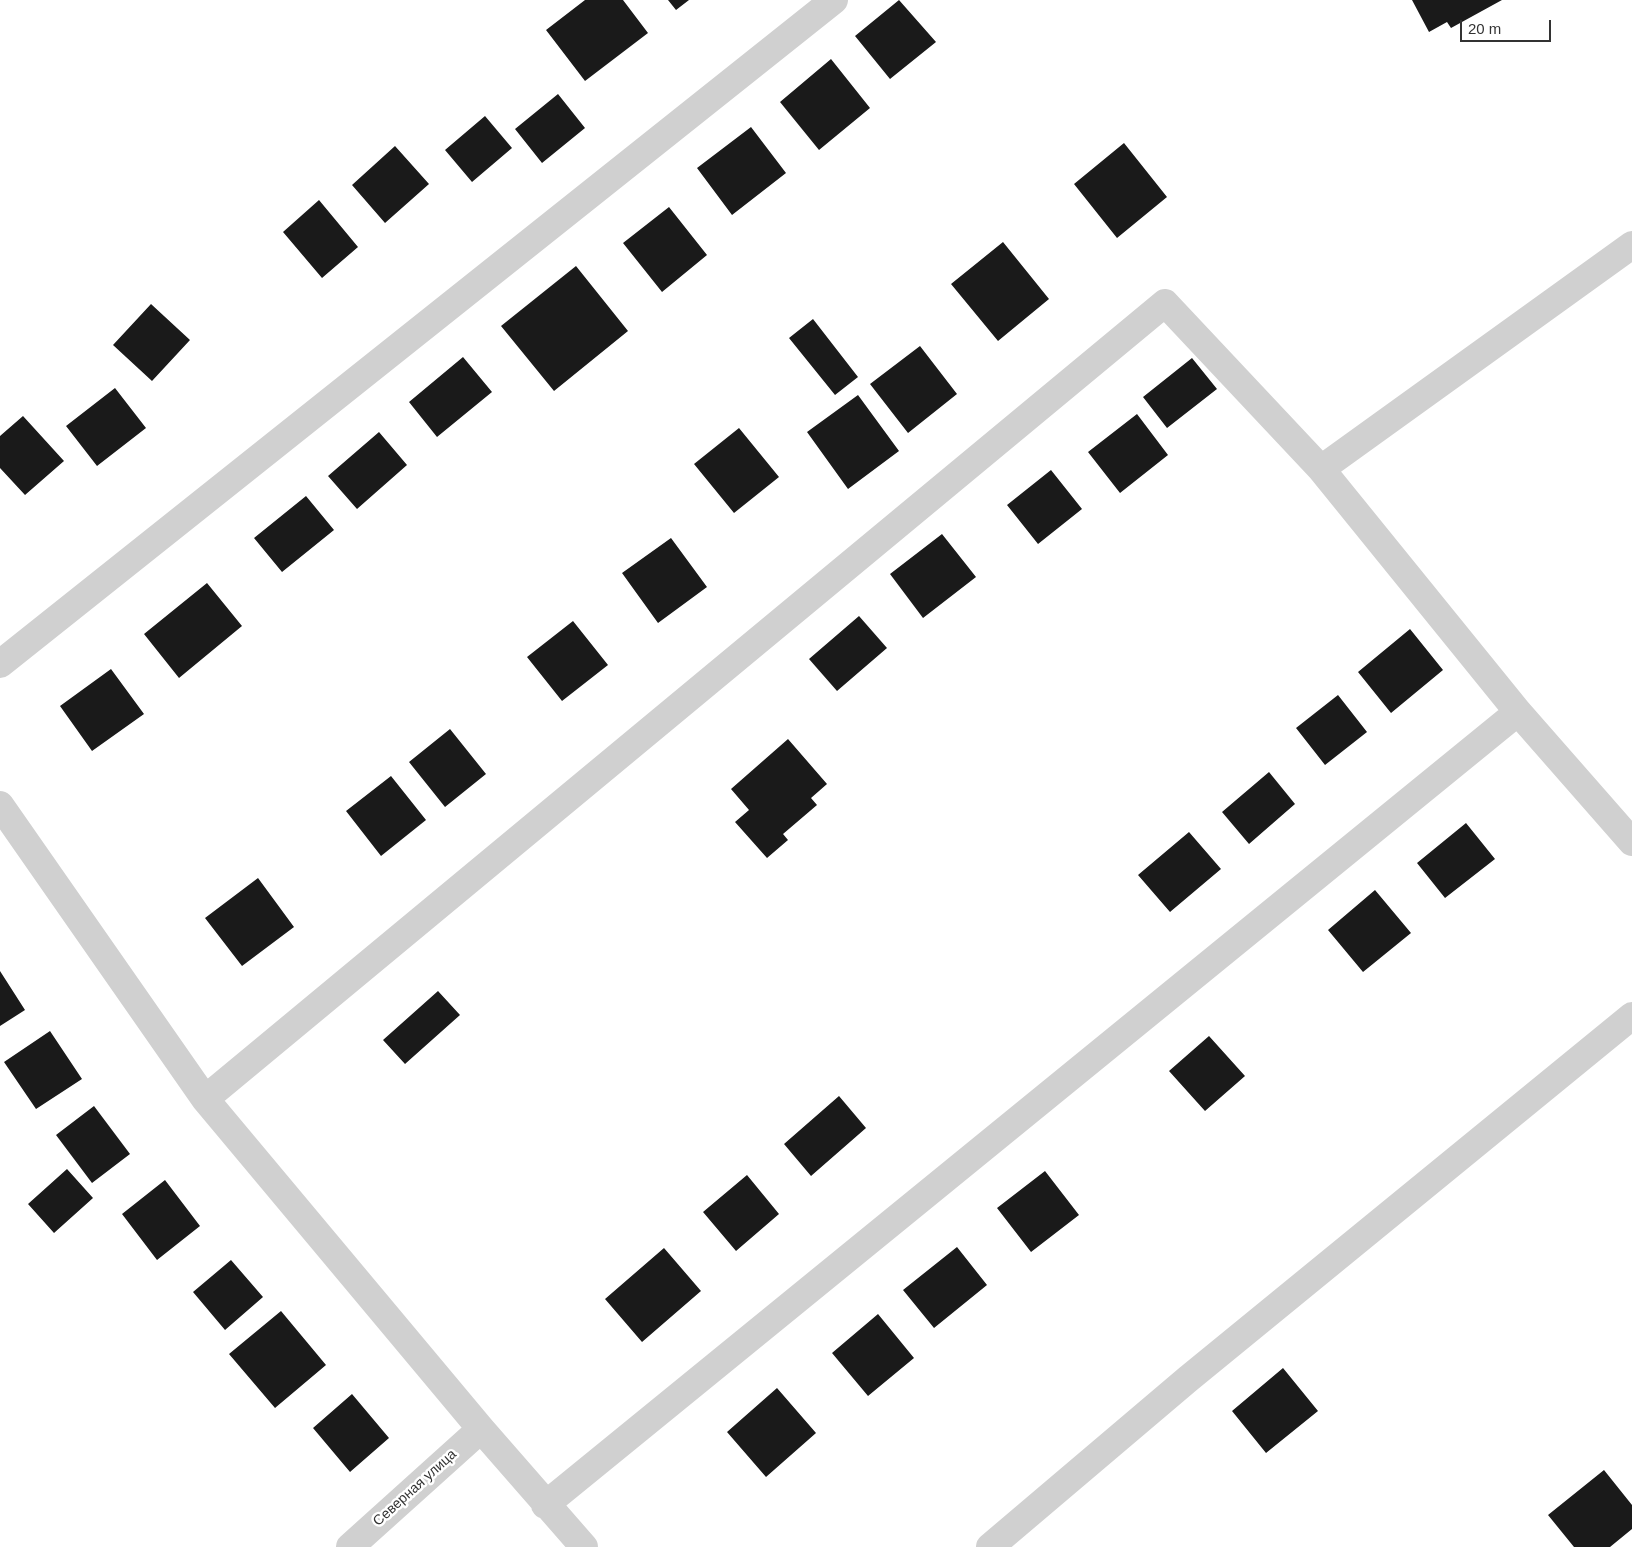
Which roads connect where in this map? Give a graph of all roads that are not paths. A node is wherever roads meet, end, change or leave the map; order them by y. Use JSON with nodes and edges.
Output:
{"nodes":[{"id":1,"x":834,"y":0,"type":"edge"},
{"id":2,"x":1632,"y":245,"type":"edge"},
{"id":3,"x":1321,"y":469,"type":"junction"},
{"id":4,"x":0,"y":664,"type":"edge"},
{"id":5,"x":1518,"y":712,"type":"junction"},
{"id":6,"x":0,"y":805,"type":"edge"},
{"id":7,"x":1632,"y":842,"type":"edge"},
{"id":8,"x":1632,"y":1016,"type":"edge"},
{"id":9,"x":205,"y":1099,"type":"junction"},
{"id":10,"x":480,"y":1429,"type":"junction"},
{"id":11,"x":546,"y":1505,"type":"junction"},
{"id":12,"x":350,"y":1547,"type":"edge"},
{"id":13,"x":584,"y":1547,"type":"edge"},
{"id":14,"x":990,"y":1547,"type":"edge"}],
"edges":[{"from":1,"to":4,"type":"street"},
{"from":2,"to":3,"type":"street"},
{"from":3,"to":5,"type":"street"},
{"from":3,"to":9,"type":"street"},
{"from":5,"to":7,"type":"street"},
{"from":5,"to":11,"type":"street"},
{"from":6,"to":9,"type":"street"},
{"from":8,"to":14,"type":"street"},
{"from":9,"to":10,"type":"street"},
{"from":10,"to":11,"type":"street"},
{"from":10,"to":12,"type":"street","name":"Северная улица"},
{"from":11,"to":13,"type":"street"}]}
